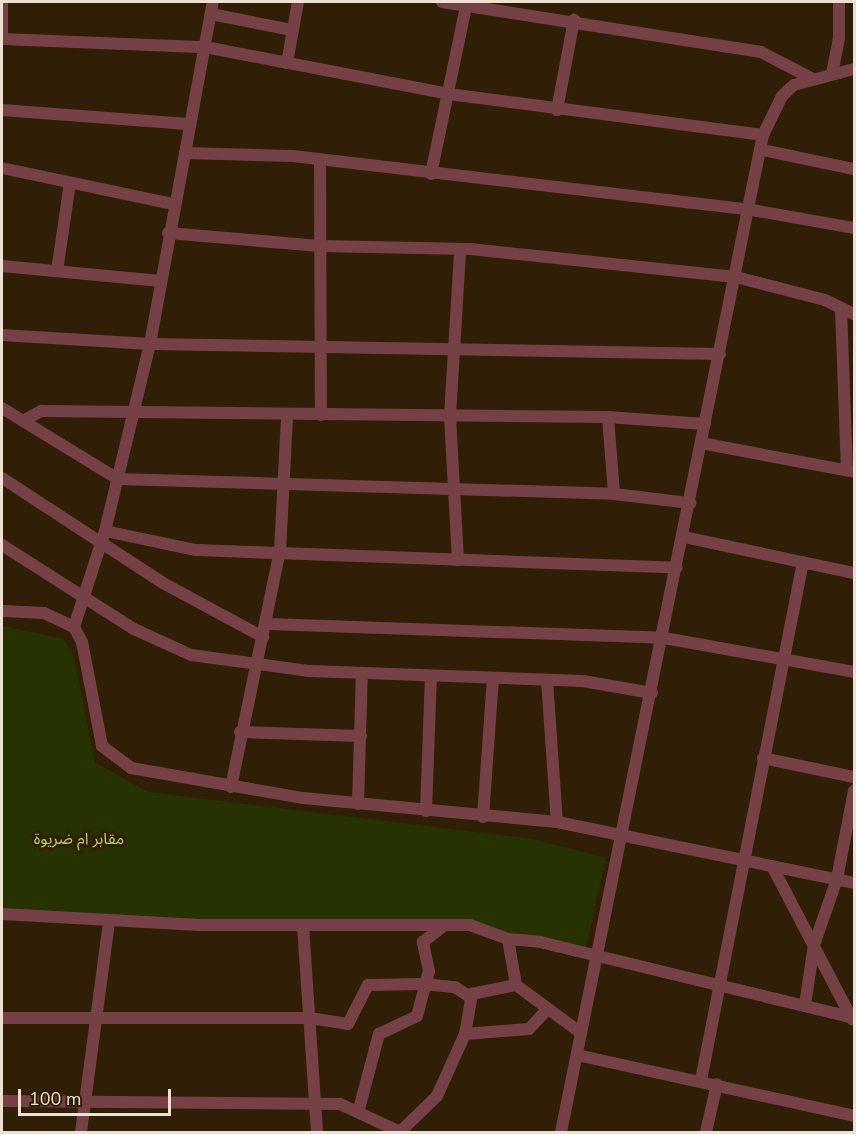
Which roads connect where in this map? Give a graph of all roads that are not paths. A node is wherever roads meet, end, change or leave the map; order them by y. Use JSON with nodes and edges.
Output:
{"nodes":[{"id":1,"x":2,"y":2,"type":"edge"},
{"id":2,"x":298,"y":2,"type":"edge"},
{"id":3,"x":442,"y":2,"type":"edge"},
{"id":4,"x":839,"y":2,"type":"edge"},
{"id":5,"x":466,"y":3,"type":"edge"},
{"id":6,"x":212,"y":8,"type":"edge"},
{"id":7,"x":574,"y":20,"type":"junction"},
{"id":8,"x":292,"y":30,"type":"junction"},
{"id":9,"x":2,"y":39,"type":"edge"},
{"id":10,"x":205,"y":47,"type":"junction"},
{"id":11,"x":287,"y":63,"type":"junction"},
{"id":12,"x":855,"y":69,"type":"edge"},
{"id":13,"x":832,"y":74,"type":"junction"},
{"id":14,"x":810,"y":78,"type":"junction"},
{"id":15,"x":448,"y":94,"type":"junction"},
{"id":16,"x":2,"y":110,"type":"edge"},
{"id":17,"x":557,"y":110,"type":"junction"},
{"id":18,"x":190,"y":124,"type":"junction"},
{"id":19,"x":763,"y":135,"type":"junction"},
{"id":20,"x":763,"y":150,"type":"junction"},
{"id":21,"x":185,"y":153,"type":"junction"},
{"id":22,"x":320,"y":160,"type":"junction"},
{"id":23,"x":2,"y":168,"type":"edge"},
{"id":24,"x":855,"y":169,"type":"edge"},
{"id":25,"x":431,"y":174,"type":"junction"},
{"id":26,"x":70,"y":183,"type":"junction"},
{"id":27,"x":173,"y":204,"type":"junction"},
{"id":28,"x":752,"y":210,"type":"junction"},
{"id":29,"x":855,"y":228,"type":"edge"},
{"id":30,"x":168,"y":233,"type":"junction"},
{"id":31,"x":319,"y":246,"type":"junction"},
{"id":32,"x":460,"y":253,"type":"junction"},
{"id":33,"x":2,"y":266,"type":"edge"},
{"id":34,"x":57,"y":271,"type":"junction"},
{"id":35,"x":736,"y":277,"type":"junction"},
{"id":36,"x":160,"y":281,"type":"junction"},
{"id":37,"x":841,"y":308,"type":"junction"},
{"id":38,"x":855,"y":314,"type":"edge"},
{"id":39,"x":2,"y":335,"type":"edge"},
{"id":40,"x":150,"y":344,"type":"junction"},
{"id":41,"x":317,"y":345,"type":"junction"},
{"id":42,"x":453,"y":345,"type":"junction"},
{"id":43,"x":720,"y":354,"type":"junction"},
{"id":44,"x":2,"y":408,"type":"edge"},
{"id":45,"x":131,"y":414,"type":"junction"},
{"id":46,"x":321,"y":415,"type":"junction"},
{"id":47,"x":287,"y":416,"type":"junction"},
{"id":48,"x":450,"y":416,"type":"junction"},
{"id":49,"x":608,"y":417,"type":"junction"},
{"id":50,"x":23,"y":421,"type":"junction"},
{"id":51,"x":705,"y":424,"type":"junction"},
{"id":52,"x":701,"y":443,"type":"junction"},
{"id":53,"x":851,"y":471,"type":"edge"},
{"id":54,"x":2,"y":478,"type":"edge"},
{"id":55,"x":118,"y":479,"type":"junction"},
{"id":56,"x":284,"y":487,"type":"junction"},
{"id":57,"x":452,"y":492,"type":"junction"},
{"id":58,"x":614,"y":495,"type":"junction"},
{"id":59,"x":690,"y":503,"type":"junction"},
{"id":60,"x":103,"y":537,"type":"junction"},
{"id":61,"x":684,"y":537,"type":"junction"},
{"id":62,"x":2,"y":545,"type":"edge"},
{"id":63,"x":280,"y":551,"type":"junction"},
{"id":64,"x":458,"y":560,"type":"junction"},
{"id":65,"x":803,"y":562,"type":"junction"},
{"id":66,"x":677,"y":568,"type":"junction"},
{"id":67,"x":855,"y":573,"type":"edge"},
{"id":68,"x":84,"y":597,"type":"junction"},
{"id":69,"x":2,"y":611,"type":"edge"},
{"id":70,"x":269,"y":624,"type":"junction"},
{"id":71,"x":74,"y":627,"type":"junction"},
{"id":72,"x":263,"y":637,"type":"junction"},
{"id":73,"x":664,"y":638,"type":"junction"},
{"id":74,"x":784,"y":657,"type":"junction"},
{"id":75,"x":257,"y":664,"type":"junction"},
{"id":76,"x":855,"y":672,"type":"edge"},
{"id":77,"x":362,"y":674,"type":"junction"},
{"id":78,"x":431,"y":676,"type":"junction"},
{"id":79,"x":493,"y":678,"type":"junction"},
{"id":80,"x":547,"y":680,"type":"junction"},
{"id":81,"x":652,"y":693,"type":"junction"},
{"id":82,"x":240,"y":732,"type":"junction"},
{"id":83,"x":361,"y":736,"type":"junction"},
{"id":84,"x":764,"y":758,"type":"junction"},
{"id":85,"x":855,"y":777,"type":"edge"},
{"id":86,"x":231,"y":787,"type":"junction"},
{"id":87,"x":855,"y":791,"type":"edge"},
{"id":88,"x":358,"y":804,"type":"junction"},
{"id":89,"x":426,"y":811,"type":"junction"},
{"id":90,"x":483,"y":817,"type":"junction"},
{"id":91,"x":558,"y":822,"type":"junction"},
{"id":92,"x":618,"y":837,"type":"junction"},
{"id":93,"x":743,"y":860,"type":"junction"},
{"id":94,"x":772,"y":866,"type":"junction"},
{"id":95,"x":837,"y":879,"type":"junction"},
{"id":96,"x":855,"y":883,"type":"edge"},
{"id":97,"x":2,"y":914,"type":"edge"},
{"id":98,"x":109,"y":921,"type":"junction"},
{"id":99,"x":449,"y":924,"type":"junction"},
{"id":100,"x":303,"y":926,"type":"junction"},
{"id":101,"x":508,"y":939,"type":"junction"},
{"id":102,"x":814,"y":945,"type":"junction"},
{"id":103,"x":595,"y":958,"type":"junction"},
{"id":104,"x":424,"y":984,"type":"junction"},
{"id":105,"x":516,"y":985,"type":"junction"},
{"id":106,"x":718,"y":987,"type":"junction"},
{"id":107,"x":470,"y":996,"type":"junction"},
{"id":108,"x":805,"y":1005,"type":"junction"},
{"id":109,"x":547,"y":1010,"type":"junction"},
{"id":110,"x":2,"y":1017,"type":"edge"},
{"id":111,"x":310,"y":1018,"type":"junction"},
{"id":112,"x":95,"y":1019,"type":"junction"},
{"id":113,"x":853,"y":1020,"type":"edge"},
{"id":114,"x":581,"y":1032,"type":"junction"},
{"id":115,"x":465,"y":1034,"type":"junction"},
{"id":116,"x":577,"y":1055,"type":"junction"},
{"id":117,"x":701,"y":1080,"type":"junction"},
{"id":118,"x":717,"y":1084,"type":"junction"},
{"id":119,"x":2,"y":1101,"type":"edge"},
{"id":120,"x":84,"y":1102,"type":"junction"},
{"id":121,"x":316,"y":1103,"type":"junction"},
{"id":122,"x":359,"y":1109,"type":"junction"},
{"id":123,"x":855,"y":1116,"type":"edge"},
{"id":124,"x":81,"y":1132,"type":"edge"},
{"id":125,"x":317,"y":1132,"type":"edge"},
{"id":126,"x":400,"y":1132,"type":"edge"},
{"id":127,"x":561,"y":1132,"type":"edge"},
{"id":128,"x":706,"y":1132,"type":"edge"}],
"edges":[{"from":1,"to":9,"type":"street"},
{"from":2,"to":8,"type":"street"},
{"from":3,"to":5,"type":"street"},
{"from":4,"to":13,"type":"street"},
{"from":5,"to":7,"type":"street"},
{"from":5,"to":15,"type":"street"},
{"from":6,"to":8,"type":"street"},
{"from":6,"to":10,"type":"street"},
{"from":7,"to":14,"type":"street"},
{"from":7,"to":17,"type":"street"},
{"from":8,"to":11,"type":"street"},
{"from":9,"to":10,"type":"street"},
{"from":10,"to":11,"type":"street"},
{"from":10,"to":18,"type":"street"},
{"from":11,"to":15,"type":"street"},
{"from":12,"to":13,"type":"street"},
{"from":13,"to":14,"type":"street"},
{"from":14,"to":19,"type":"street"},
{"from":15,"to":17,"type":"street"},
{"from":15,"to":25,"type":"street"},
{"from":16,"to":18,"type":"street"},
{"from":17,"to":19,"type":"street"},
{"from":18,"to":21,"type":"street"},
{"from":19,"to":20,"type":"street"},
{"from":20,"to":24,"type":"street"},
{"from":20,"to":28,"type":"street"},
{"from":21,"to":22,"type":"street"},
{"from":21,"to":27,"type":"street"},
{"from":22,"to":25,"type":"street"},
{"from":22,"to":31,"type":"street"},
{"from":23,"to":26,"type":"street"},
{"from":25,"to":28,"type":"street"},
{"from":26,"to":27,"type":"street"},
{"from":26,"to":34,"type":"street"},
{"from":27,"to":30,"type":"street"},
{"from":28,"to":29,"type":"street"},
{"from":28,"to":35,"type":"street"},
{"from":30,"to":31,"type":"street"},
{"from":30,"to":36,"type":"street"},
{"from":31,"to":32,"type":"street"},
{"from":31,"to":41,"type":"street"},
{"from":32,"to":35,"type":"street"},
{"from":32,"to":42,"type":"street"},
{"from":33,"to":34,"type":"street"},
{"from":34,"to":36,"type":"street"},
{"from":35,"to":37,"type":"street"},
{"from":35,"to":43,"type":"street"},
{"from":36,"to":40,"type":"street"},
{"from":37,"to":38,"type":"street"},
{"from":37,"to":53,"type":"street"},
{"from":39,"to":40,"type":"street"},
{"from":40,"to":41,"type":"street"},
{"from":40,"to":45,"type":"street"},
{"from":41,"to":42,"type":"street"},
{"from":41,"to":46,"type":"street"},
{"from":42,"to":43,"type":"street"},
{"from":42,"to":48,"type":"street"},
{"from":43,"to":51,"type":"street"},
{"from":44,"to":50,"type":"street"},
{"from":45,"to":47,"type":"street"},
{"from":45,"to":50,"type":"street"},
{"from":45,"to":55,"type":"street"},
{"from":46,"to":47,"type":"street"},
{"from":46,"to":48,"type":"street"},
{"from":47,"to":56,"type":"street"},
{"from":48,"to":49,"type":"street"},
{"from":48,"to":57,"type":"street"},
{"from":49,"to":51,"type":"street"},
{"from":49,"to":58,"type":"street"},
{"from":50,"to":55,"type":"street"},
{"from":51,"to":52,"type":"street"},
{"from":52,"to":53,"type":"street"},
{"from":52,"to":59,"type":"street"},
{"from":54,"to":60,"type":"street"},
{"from":55,"to":56,"type":"street"},
{"from":55,"to":60,"type":"street"},
{"from":56,"to":57,"type":"street"},
{"from":56,"to":63,"type":"street"},
{"from":57,"to":58,"type":"street"},
{"from":57,"to":64,"type":"street"},
{"from":58,"to":59,"type":"street"},
{"from":59,"to":61,"type":"street"},
{"from":60,"to":63,"type":"street"},
{"from":60,"to":68,"type":"street"},
{"from":60,"to":72,"type":"street"},
{"from":61,"to":65,"type":"street"},
{"from":61,"to":66,"type":"street"},
{"from":62,"to":68,"type":"street"},
{"from":63,"to":64,"type":"street"},
{"from":63,"to":70,"type":"street"},
{"from":64,"to":66,"type":"street"},
{"from":65,"to":67,"type":"street"},
{"from":65,"to":74,"type":"street"},
{"from":66,"to":73,"type":"street"},
{"from":68,"to":71,"type":"street"},
{"from":68,"to":75,"type":"street"},
{"from":69,"to":71,"type":"street"},
{"from":70,"to":72,"type":"street"},
{"from":70,"to":73,"type":"street"},
{"from":71,"to":86,"type":"street"},
{"from":72,"to":75,"type":"street"},
{"from":73,"to":74,"type":"street"},
{"from":73,"to":81,"type":"street"},
{"from":74,"to":76,"type":"street"},
{"from":74,"to":84,"type":"street"},
{"from":75,"to":77,"type":"street"},
{"from":75,"to":82,"type":"street"},
{"from":77,"to":78,"type":"street"},
{"from":77,"to":83,"type":"street"},
{"from":78,"to":79,"type":"street"},
{"from":78,"to":89,"type":"street"},
{"from":79,"to":80,"type":"street"},
{"from":79,"to":90,"type":"street"},
{"from":80,"to":81,"type":"street"},
{"from":80,"to":91,"type":"street"},
{"from":81,"to":92,"type":"street"},
{"from":82,"to":83,"type":"street"},
{"from":82,"to":86,"type":"street"},
{"from":83,"to":88,"type":"street"},
{"from":84,"to":85,"type":"street"},
{"from":84,"to":93,"type":"street"},
{"from":86,"to":88,"type":"street"},
{"from":87,"to":95,"type":"street"},
{"from":88,"to":89,"type":"street"},
{"from":89,"to":90,"type":"street"},
{"from":90,"to":91,"type":"street"},
{"from":91,"to":92,"type":"street"},
{"from":92,"to":93,"type":"street"},
{"from":92,"to":103,"type":"street"},
{"from":93,"to":94,"type":"street"},
{"from":93,"to":106,"type":"street"},
{"from":94,"to":95,"type":"street"},
{"from":94,"to":102,"type":"street"},
{"from":95,"to":96,"type":"street"},
{"from":95,"to":102,"type":"street"},
{"from":97,"to":98,"type":"street"},
{"from":98,"to":100,"type":"street"},
{"from":98,"to":112,"type":"street"},
{"from":99,"to":100,"type":"street"},
{"from":99,"to":101,"type":"street"},
{"from":99,"to":104,"type":"street"},
{"from":100,"to":111,"type":"street"},
{"from":101,"to":103,"type":"street"},
{"from":101,"to":105,"type":"street"},
{"from":102,"to":108,"type":"street"},
{"from":102,"to":113,"type":"street"},
{"from":103,"to":106,"type":"street"},
{"from":103,"to":114,"type":"street"},
{"from":104,"to":107,"type":"street"},
{"from":104,"to":111,"type":"street"},
{"from":104,"to":122,"type":"street"},
{"from":105,"to":107,"type":"street"},
{"from":105,"to":109,"type":"street"},
{"from":106,"to":108,"type":"street"},
{"from":106,"to":117,"type":"street"},
{"from":107,"to":115,"type":"street"},
{"from":108,"to":113,"type":"street"},
{"from":109,"to":114,"type":"street"},
{"from":109,"to":115,"type":"street"},
{"from":110,"to":112,"type":"street"},
{"from":111,"to":112,"type":"street"},
{"from":111,"to":121,"type":"street"},
{"from":112,"to":120,"type":"street"},
{"from":114,"to":116,"type":"street"},
{"from":115,"to":126,"type":"street"},
{"from":116,"to":117,"type":"street"},
{"from":116,"to":127,"type":"street"},
{"from":117,"to":118,"type":"street"},
{"from":118,"to":123,"type":"street"},
{"from":118,"to":128,"type":"street"},
{"from":119,"to":120,"type":"street"},
{"from":120,"to":121,"type":"street"},
{"from":120,"to":124,"type":"street"},
{"from":121,"to":122,"type":"street"},
{"from":121,"to":125,"type":"street"},
{"from":122,"to":126,"type":"street"}]}
